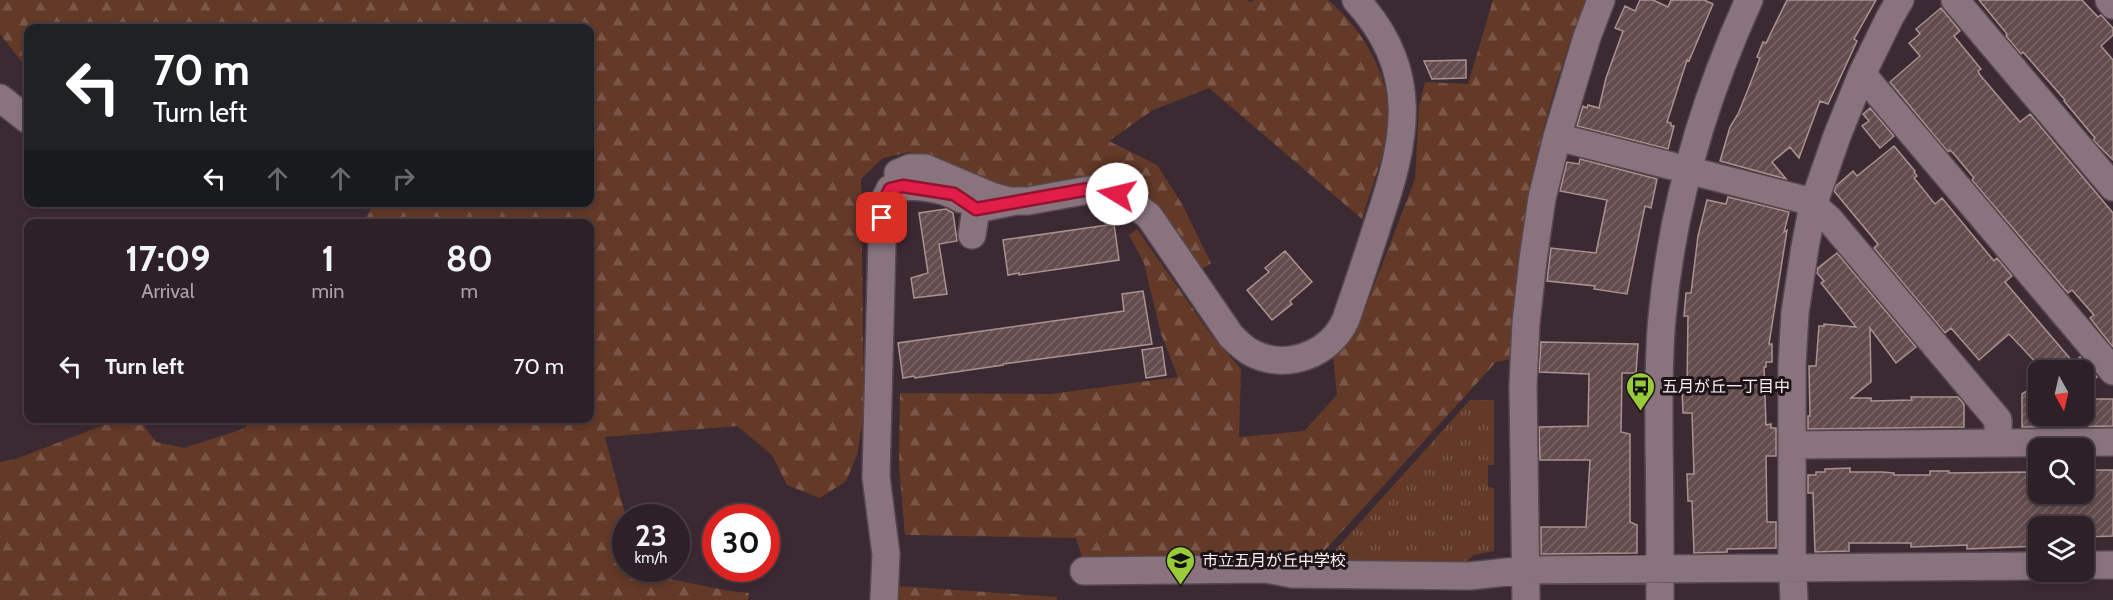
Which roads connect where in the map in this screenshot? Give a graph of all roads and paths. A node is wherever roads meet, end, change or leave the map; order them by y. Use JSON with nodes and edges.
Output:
{"nodes":[{"id":1,"x":1356,"y":0,"type":"edge"},
{"id":2,"x":1601,"y":0,"type":"edge"},
{"id":3,"x":1749,"y":0,"type":"edge"},
{"id":4,"x":1900,"y":0,"type":"edge"},
{"id":5,"x":1955,"y":0,"type":"edge"},
{"id":6,"x":2109,"y":0,"type":"edge"},
{"id":7,"x":2113,"y":5,"type":"edge"},
{"id":8,"x":1862,"y":74,"type":"junction"},
{"id":9,"x":0,"y":98,"type":"edge"},
{"id":10,"x":24,"y":117,"type":"edge"},
{"id":11,"x":1557,"y":136,"type":"junction"},
{"id":12,"x":1672,"y":166,"type":"dead end"},
{"id":13,"x":898,"y":173,"type":"dead end"},
{"id":14,"x":1703,"y":174,"type":"dead end"},
{"id":15,"x":2113,"y":187,"type":"edge"},
{"id":16,"x":1018,"y":201,"type":"junction"},
{"id":17,"x":1813,"y":205,"type":"junction"},
{"id":18,"x":976,"y":209,"type":"junction"},
{"id":19,"x":972,"y":236,"type":"dead end"},
{"id":20,"x":2113,"y":371,"type":"edge"},
{"id":21,"x":2113,"y":442,"type":"edge"},
{"id":22,"x":1998,"y":443,"type":"junction"},
{"id":23,"x":1791,"y":445,"type":"junction"},
{"id":24,"x":876,"y":477,"type":"junction"},
{"id":25,"x":2094,"y":565,"type":"edge"},
{"id":26,"x":2113,"y":565,"type":"edge"},
{"id":27,"x":2028,"y":566,"type":"edge"},
{"id":28,"x":1793,"y":568,"type":"junction"},
{"id":29,"x":1660,"y":569,"type":"junction"},
{"id":30,"x":1525,"y":570,"type":"junction"},
{"id":31,"x":1084,"y":571,"type":"dead end"},
{"id":32,"x":863,"y":600,"type":"edge"},
{"id":33,"x":884,"y":600,"type":"edge"},
{"id":34,"x":1526,"y":600,"type":"edge"},
{"id":35,"x":1660,"y":600,"type":"edge"},
{"id":36,"x":1794,"y":600,"type":"edge"}],
"edges":[{"from":1,"to":16,"type":"street"},
{"from":2,"to":11,"type":"street"},
{"from":3,"to":29,"type":"street"},
{"from":4,"to":8,"type":"street"},
{"from":5,"to":15,"type":"street"},
{"from":6,"to":7,"type":"street"},
{"from":8,"to":17,"type":"street"},
{"from":8,"to":20,"type":"street"},
{"from":9,"to":10,"type":"street"},
{"from":11,"to":12,"type":"street"},
{"from":11,"to":30,"type":"street"},
{"from":13,"to":16,"type":"street"},
{"from":14,"to":17,"type":"street"},
{"from":16,"to":18,"type":"street"},
{"from":17,"to":22,"type":"street"},
{"from":17,"to":23,"type":"street"},
{"from":18,"to":19,"type":"street"},
{"from":18,"to":24,"type":"street"},
{"from":21,"to":22,"type":"street"},
{"from":22,"to":23,"type":"street"},
{"from":23,"to":28,"type":"street"},
{"from":24,"to":32,"type":"street"},
{"from":24,"to":33,"type":"street"},
{"from":25,"to":26,"type":"street"},
{"from":27,"to":28,"type":"street"},
{"from":28,"to":29,"type":"street"},
{"from":28,"to":36,"type":"street"},
{"from":29,"to":30,"type":"street"},
{"from":29,"to":35,"type":"street"},
{"from":30,"to":31,"type":"street"},
{"from":30,"to":34,"type":"street"}]}
